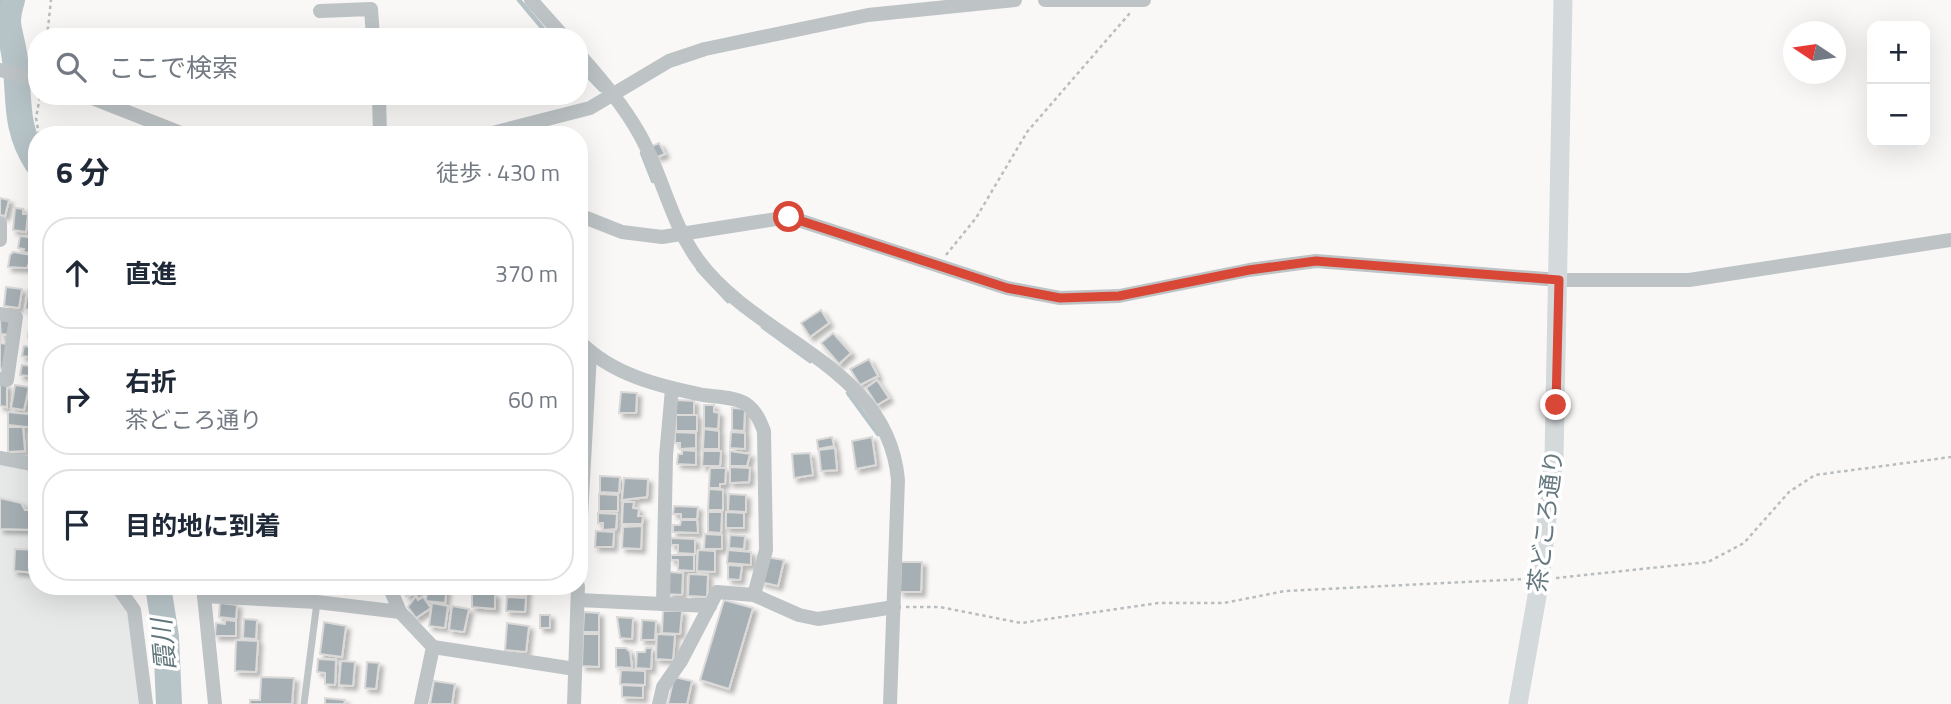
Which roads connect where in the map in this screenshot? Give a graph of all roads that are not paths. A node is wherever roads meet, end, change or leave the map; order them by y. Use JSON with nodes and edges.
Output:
{"nodes":[{"id":1,"x":531,"y":0,"type":"edge"},
{"id":2,"x":1015,"y":0,"type":"edge"},
{"id":3,"x":1045,"y":0,"type":"edge"},
{"id":4,"x":1142,"y":0,"type":"edge"},
{"id":5,"x":1563,"y":0,"type":"edge"},
{"id":6,"x":320,"y":11,"type":"dead end"},
{"id":7,"x":372,"y":28,"type":"edge"},
{"id":8,"x":556,"y":28,"type":"edge"},
{"id":9,"x":588,"y":65,"type":"edge"},
{"id":10,"x":0,"y":70,"type":"edge"},
{"id":11,"x":28,"y":77,"type":"edge"},
{"id":12,"x":614,"y":97,"type":"junction"},
{"id":13,"x":111,"y":105,"type":"edge"},
{"id":14,"x":379,"y":105,"type":"edge"},
{"id":15,"x":147,"y":118,"type":"junction"},
{"id":16,"x":147,"y":126,"type":"edge"},
{"id":17,"x":165,"y":126,"type":"edge"},
{"id":18,"x":380,"y":126,"type":"edge"},
{"id":19,"x":520,"y":126,"type":"edge"},
{"id":20,"x":588,"y":220,"type":"edge"},
{"id":21,"x":0,"y":223,"type":"edge"},
{"id":22,"x":685,"y":234,"type":"junction"},
{"id":23,"x":0,"y":240,"type":"edge"},
{"id":24,"x":1951,"y":240,"type":"edge"},
{"id":25,"x":1559,"y":280,"type":"junction"},
{"id":26,"x":0,"y":314,"type":"edge"},
{"id":27,"x":590,"y":353,"type":"joint"},
{"id":28,"x":588,"y":365,"type":"edge"},
{"id":29,"x":0,"y":379,"type":"edge"},
{"id":30,"x":671,"y":389,"type":"junction"},
{"id":31,"x":0,"y":458,"type":"edge"},
{"id":32,"x":28,"y":464,"type":"edge"},
{"id":33,"x":588,"y":594,"type":"edge"},
{"id":34,"x":123,"y":595,"type":"edge"},
{"id":35,"x":204,"y":595,"type":"edge"},
{"id":36,"x":245,"y":595,"type":"edge"},
{"id":37,"x":393,"y":595,"type":"edge"},
{"id":38,"x":578,"y":595,"type":"edge"},
{"id":39,"x":754,"y":595,"type":"junction"},
{"id":40,"x":317,"y":602,"type":"junction"},
{"id":41,"x":663,"y":604,"type":"junction"},
{"id":42,"x":710,"y":606,"type":"junction"},
{"id":43,"x":894,"y":607,"type":"junction"},
{"id":44,"x":400,"y":612,"type":"junction"},
{"id":45,"x":433,"y":647,"type":"junction"},
{"id":46,"x":575,"y":669,"type":"junction"},
{"id":47,"x":146,"y":704,"type":"edge"},
{"id":48,"x":215,"y":704,"type":"edge"},
{"id":49,"x":304,"y":704,"type":"edge"},
{"id":50,"x":421,"y":704,"type":"edge"},
{"id":51,"x":574,"y":704,"type":"edge"},
{"id":52,"x":659,"y":704,"type":"edge"},
{"id":53,"x":890,"y":704,"type":"edge"},
{"id":54,"x":1518,"y":704,"type":"edge"}],
"edges":[{"from":1,"to":8,"type":"street"},
{"from":2,"to":12,"type":"street"},
{"from":3,"to":4,"type":"street"},
{"from":5,"to":25,"type":"street","name":"茶どころ通り"},
{"from":6,"to":7,"type":"street"},
{"from":9,"to":12,"type":"street"},
{"from":10,"to":11,"type":"street"},
{"from":12,"to":19,"type":"street"},
{"from":12,"to":22,"type":"street"},
{"from":13,"to":15,"type":"street"},
{"from":14,"to":18,"type":"street"},
{"from":15,"to":16,"type":"street"},
{"from":15,"to":17,"type":"street"},
{"from":20,"to":22,"type":"street"},
{"from":21,"to":23,"type":"street"},
{"from":22,"to":25,"type":"street"},
{"from":22,"to":43,"type":"street"},
{"from":24,"to":25,"type":"street"},
{"from":25,"to":54,"type":"street","name":"茶どころ通り"},
{"from":26,"to":29,"type":"street"},
{"from":27,"to":28,"type":"street"},
{"from":27,"to":30,"type":"street"},
{"from":30,"to":39,"type":"street"},
{"from":30,"to":41,"type":"street"},
{"from":31,"to":32,"type":"street"},
{"from":33,"to":41,"type":"street"},
{"from":34,"to":47,"type":"street"},
{"from":35,"to":48,"type":"street"},
{"from":36,"to":40,"type":"street"},
{"from":37,"to":44,"type":"street"},
{"from":38,"to":46,"type":"street"},
{"from":39,"to":42,"type":"street"},
{"from":39,"to":43,"type":"street"},
{"from":40,"to":44,"type":"street"},
{"from":40,"to":49,"type":"lane"},
{"from":41,"to":42,"type":"street"},
{"from":42,"to":52,"type":"street"},
{"from":43,"to":53,"type":"street"},
{"from":44,"to":45,"type":"street"},
{"from":45,"to":46,"type":"street"},
{"from":45,"to":50,"type":"street"},
{"from":46,"to":51,"type":"street"}]}
